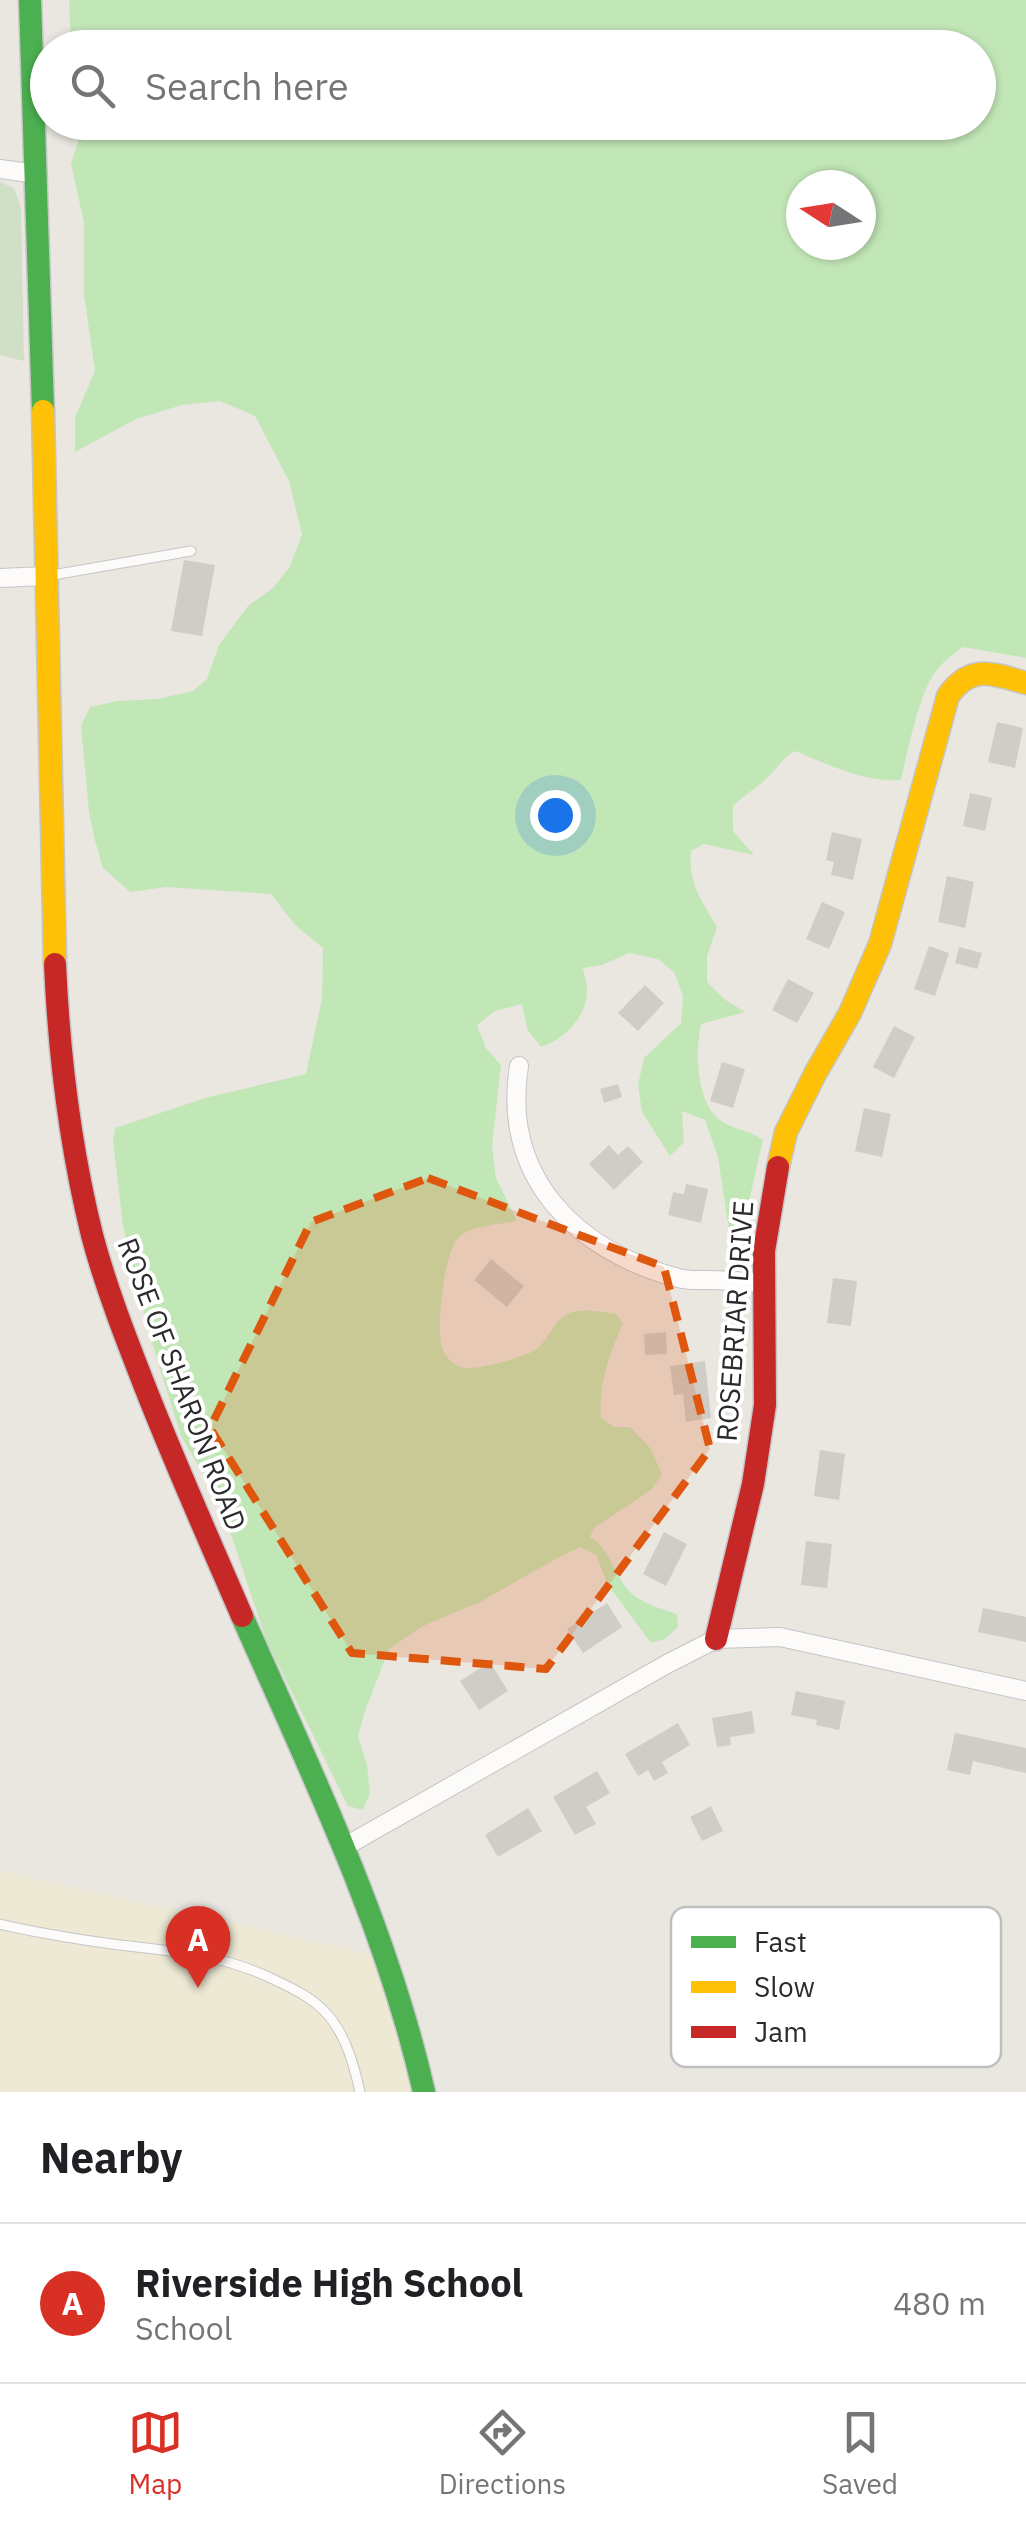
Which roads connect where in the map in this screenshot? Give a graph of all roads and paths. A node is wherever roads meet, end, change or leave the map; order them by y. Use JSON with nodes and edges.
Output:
{"nodes":[{"id":1,"x":30,"y":0,"type":"edge"},
{"id":2,"x":31,"y":30,"type":"edge"},
{"id":3,"x":35,"y":140,"type":"edge"},
{"id":4,"x":0,"y":169,"type":"edge"},
{"id":5,"x":36,"y":174,"type":"junction"},
{"id":6,"x":191,"y":551,"type":"dead end"},
{"id":7,"x":44,"y":576,"type":"junction"},
{"id":8,"x":0,"y":578,"type":"edge"},
{"id":9,"x":1026,"y":684,"type":"edge"},
{"id":10,"x":519,"y":1066,"type":"dead end"},
{"id":11,"x":764,"y":1283,"type":"junction"},
{"id":12,"x":716,"y":1640,"type":"junction"},
{"id":13,"x":1026,"y":1691,"type":"edge"},
{"id":14,"x":344,"y":1847,"type":"junction"},
{"id":15,"x":0,"y":1924,"type":"edge"},
{"id":16,"x":360,"y":2092,"type":"edge"},
{"id":17,"x":424,"y":2092,"type":"edge"}],
"edges":[{"from":1,"to":2,"type":"street","name":"ROSE OF SHARON ROAD"},
{"from":3,"to":5,"type":"street","name":"ROSE OF SHARON ROAD"},
{"from":4,"to":5,"type":"street"},
{"from":5,"to":7,"type":"street","name":"ROSE OF SHARON ROAD"},
{"from":6,"to":7,"type":"lane"},
{"from":7,"to":8,"type":"street"},
{"from":7,"to":14,"type":"street","name":"ROSE OF SHARON ROAD"},
{"from":9,"to":11,"type":"street","name":"ROSEBRIAR DRIVE"},
{"from":10,"to":11,"type":"street"},
{"from":11,"to":12,"type":"street","name":"ROSEBRIAR DRIVE"},
{"from":12,"to":13,"type":"street"},
{"from":12,"to":14,"type":"street"},
{"from":14,"to":17,"type":"street","name":"ROSE OF SHARON ROAD"},
{"from":15,"to":16,"type":"lane"}]}
